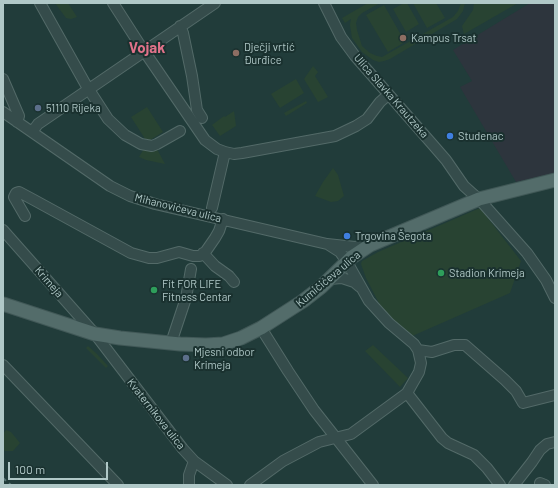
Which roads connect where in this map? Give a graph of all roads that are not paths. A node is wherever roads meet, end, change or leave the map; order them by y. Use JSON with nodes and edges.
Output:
{"nodes":[{"id":1,"x":40,"y":3,"type":"edge"},
{"id":2,"x":113,"y":3,"type":"edge"},
{"id":3,"x":215,"y":3,"type":"edge"},
{"id":4,"x":324,"y":3,"type":"edge"},
{"id":5,"x":180,"y":26,"type":"junction"},
{"id":6,"x":144,"y":51,"type":"junction"},
{"id":7,"x":3,"y":79,"type":"edge"},
{"id":8,"x":89,"y":89,"type":"junction"},
{"id":9,"x":388,"y":94,"type":"junction"},
{"id":10,"x":3,"y":112,"type":"edge"},
{"id":11,"x":202,"y":118,"type":"dead end"},
{"id":12,"x":17,"y":122,"type":"junction"},
{"id":13,"x":180,"y":131,"type":"dead end"},
{"id":14,"x":32,"y":132,"type":"junction"},
{"id":15,"x":225,"y":152,"type":"junction"},
{"id":16,"x":555,"y":180,"type":"edge"},
{"id":17,"x":464,"y":186,"type":"junction"},
{"id":18,"x":479,"y":199,"type":"junction"},
{"id":19,"x":212,"y":208,"type":"dead end"},
{"id":20,"x":456,"y":208,"type":"junction"},
{"id":21,"x":26,"y":216,"type":"dead end"},
{"id":22,"x":223,"y":219,"type":"junction"},
{"id":23,"x":3,"y":230,"type":"edge"},
{"id":24,"x":327,"y":244,"type":"junction"},
{"id":25,"x":370,"y":245,"type":"junction"},
{"id":26,"x":203,"y":253,"type":"junction"},
{"id":27,"x":347,"y":262,"type":"junction"},
{"id":28,"x":191,"y":269,"type":"dead end"},
{"id":29,"x":329,"y":280,"type":"junction"},
{"id":30,"x":234,"y":282,"type":"dead end"},
{"id":31,"x":361,"y":288,"type":"junction"},
{"id":32,"x":3,"y":297,"type":"edge"},
{"id":33,"x":555,"y":298,"type":"edge"},
{"id":34,"x":8,"y":305,"type":"edge"},
{"id":35,"x":261,"y":328,"type":"junction"},
{"id":36,"x":95,"y":334,"type":"junction"},
{"id":37,"x":171,"y":343,"type":"junction"},
{"id":38,"x":418,"y":350,"type":"junction"},
{"id":39,"x":3,"y":365,"type":"edge"},
{"id":40,"x":407,"y":393,"type":"junction"},
{"id":41,"x":555,"y":395,"type":"edge"},
{"id":42,"x":335,"y":437,"type":"junction"},
{"id":43,"x":555,"y":442,"type":"edge"},
{"id":44,"x":194,"y":461,"type":"junction"},
{"id":45,"x":118,"y":485,"type":"edge"},
{"id":46,"x":189,"y":485,"type":"edge"},
{"id":47,"x":227,"y":485,"type":"edge"},
{"id":48,"x":250,"y":485,"type":"edge"},
{"id":49,"x":373,"y":485,"type":"edge"},
{"id":50,"x":500,"y":485,"type":"edge"},
{"id":51,"x":514,"y":485,"type":"edge"}],
"edges":[{"from":1,"to":8,"type":"street"},
{"from":2,"to":6,"type":"street"},
{"from":3,"to":5,"type":"street"},
{"from":4,"to":9,"type":"street","name":"Ulica Slavka Krautzeka"},
{"from":5,"to":6,"type":"street"},
{"from":5,"to":11,"type":"street"},
{"from":6,"to":8,"type":"street"},
{"from":6,"to":15,"type":"street"},
{"from":7,"to":12,"type":"street"},
{"from":8,"to":13,"type":"street"},
{"from":8,"to":14,"type":"street"},
{"from":9,"to":15,"type":"street"},
{"from":9,"to":17,"type":"street","name":"Ulica Slavka Krautzeka"},
{"from":10,"to":12,"type":"street","name":"Mihanovićeva ulica"},
{"from":12,"to":14,"type":"street","name":"Mihanovićeva ulica"},
{"from":14,"to":22,"type":"street","name":"Mihanovićeva ulica"},
{"from":15,"to":19,"type":"street"},
{"from":16,"to":18,"type":"main road","name":"Kumičićeva ulica"},
{"from":17,"to":18,"type":"street","name":"Ulica Slavka Krautzeka"},
{"from":17,"to":20,"type":"street"},
{"from":18,"to":20,"type":"main road","name":"Kumičićeva ulica"},
{"from":18,"to":33,"type":"street","name":"Ulica Slavka Krautzeka"},
{"from":20,"to":25,"type":"main road","name":"Kumičićeva ulica"},
{"from":21,"to":26,"type":"street"},
{"from":22,"to":24,"type":"street","name":"Mihanovićeva ulica"},
{"from":22,"to":26,"type":"street"},
{"from":23,"to":36,"type":"street","name":"Krimeja"},
{"from":24,"to":25,"type":"street","name":"Mihanovićeva ulica"},
{"from":24,"to":27,"type":"street","name":"Mihanovićeva ulica"},
{"from":25,"to":27,"type":"main road","name":"Kumičićeva ulica"},
{"from":26,"to":30,"type":"street"},
{"from":27,"to":29,"type":"main road","name":"Kumičićeva ulica"},
{"from":27,"to":31,"type":"street","name":"Mihanovićeva ulica"},
{"from":28,"to":37,"type":"street"},
{"from":29,"to":31,"type":"street"},
{"from":29,"to":35,"type":"main road","name":"Kumičićeva ulica"},
{"from":31,"to":38,"type":"street","name":"Mihanovićeva ulica"},
{"from":32,"to":34,"type":"street","name":"Kumičićeva ulica"},
{"from":34,"to":36,"type":"main road","name":"Kumičićeva ulica"},
{"from":35,"to":37,"type":"main road","name":"Kumičićeva ulica"},
{"from":35,"to":42,"type":"street"},
{"from":36,"to":37,"type":"main road","name":"Kumičićeva ulica"},
{"from":36,"to":44,"type":"street","name":"Kvaternikova ulica"},
{"from":38,"to":40,"type":"street"},
{"from":38,"to":41,"type":"street"},
{"from":39,"to":45,"type":"street"},
{"from":40,"to":42,"type":"street"},
{"from":40,"to":50,"type":"street"},
{"from":42,"to":48,"type":"street"},
{"from":42,"to":49,"type":"street"},
{"from":43,"to":51,"type":"street"},
{"from":44,"to":46,"type":"street"},
{"from":44,"to":47,"type":"street","name":"Kvaternikova ulica"}]}
